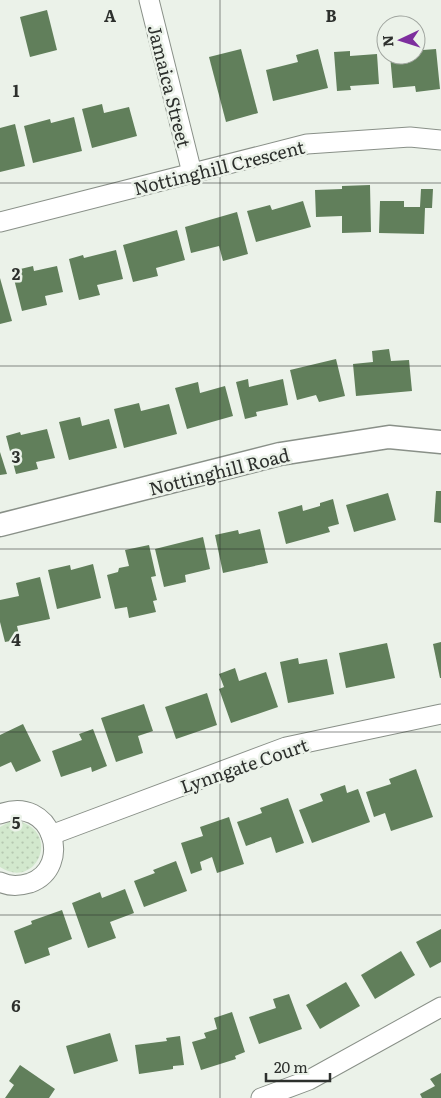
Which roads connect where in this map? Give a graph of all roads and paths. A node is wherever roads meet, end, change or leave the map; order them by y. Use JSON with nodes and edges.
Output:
{"nodes":[{"id":1,"x":149,"y":0,"type":"edge"},
{"id":2,"x":441,"y":140,"type":"edge"},
{"id":3,"x":192,"y":173,"type":"junction"},
{"id":4,"x":0,"y":222,"type":"edge"},
{"id":5,"x":441,"y":442,"type":"edge"},
{"id":6,"x":0,"y":525,"type":"edge"},
{"id":7,"x":441,"y":714,"type":"edge"},
{"id":8,"x":0,"y":814,"type":"edge"},
{"id":9,"x":52,"y":835,"type":"junction"},
{"id":10,"x":0,"y":882,"type":"edge"},
{"id":11,"x":441,"y":1007,"type":"edge"},
{"id":12,"x":261,"y":1098,"type":"edge"}],
"edges":[{"from":1,"to":3,"type":"street","name":"Jamaica Street"},
{"from":2,"to":3,"type":"street","name":"Nottinghill Crescent"},
{"from":3,"to":4,"type":"street","name":"Nottinghill Crescent"},
{"from":5,"to":6,"type":"street","name":"Nottinghill Road"},
{"from":7,"to":9,"type":"street","name":"Lynngate Court"},
{"from":8,"to":9,"type":"street"},
{"from":9,"to":10,"type":"street"},
{"from":11,"to":12,"type":"street"}]}
